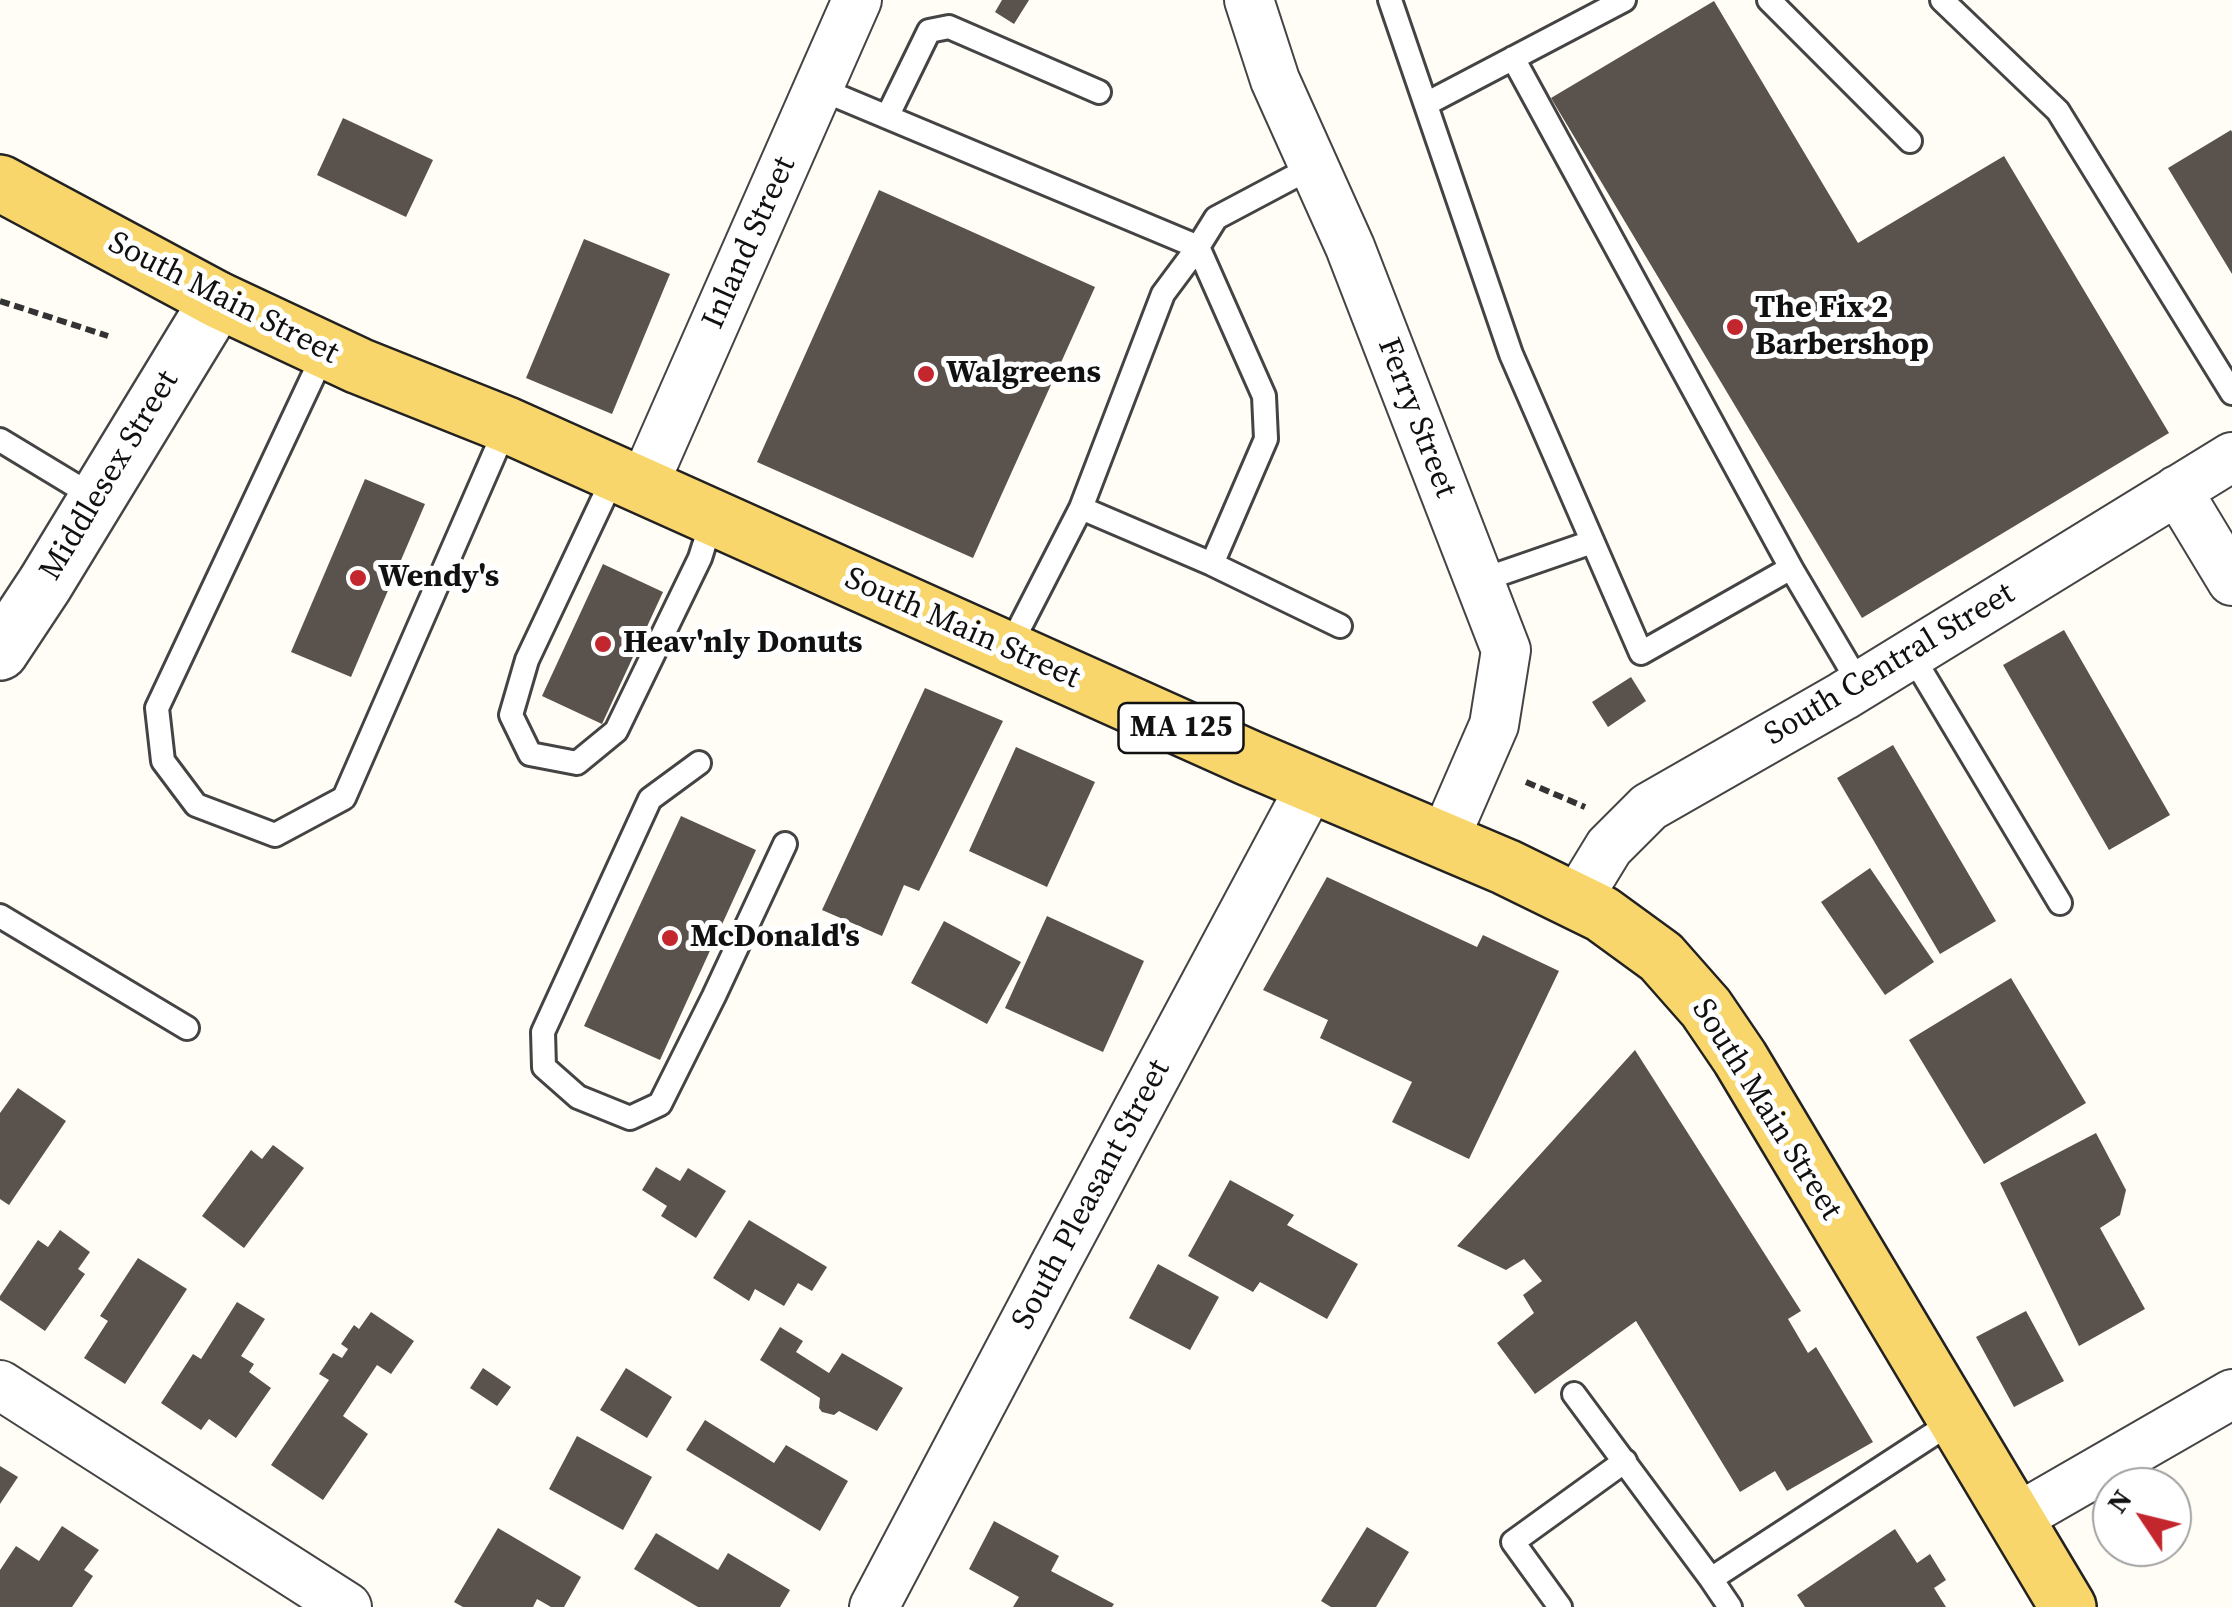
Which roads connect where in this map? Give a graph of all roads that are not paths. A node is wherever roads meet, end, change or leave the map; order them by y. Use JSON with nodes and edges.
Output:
{"nodes":[{"id":1,"x":857,"y":0,"type":"edge"},
{"id":2,"x":1248,"y":0,"type":"edge"},
{"id":3,"x":1390,"y":0,"type":"edge"},
{"id":4,"x":1624,"y":0,"type":"edge"},
{"id":5,"x":1769,"y":0,"type":"edge"},
{"id":6,"x":1942,"y":0,"type":"edge"},
{"id":7,"x":1512,"y":58,"type":"junction"},
{"id":8,"x":818,"y":88,"type":"junction"},
{"id":9,"x":1098,"y":92,"type":"dead end"},
{"id":10,"x":1426,"y":104,"type":"junction"},
{"id":11,"x":887,"y":117,"type":"junction"},
{"id":12,"x":1910,"y":142,"type":"dead end"},
{"id":13,"x":1314,"y":166,"type":"junction"},
{"id":14,"x":0,"y":182,"type":"edge"},
{"id":15,"x":1198,"y":247,"type":"junction"},
{"id":16,"x":218,"y":300,"type":"junction"},
{"id":17,"x":325,"y":351,"type":"junction"},
{"id":18,"x":2232,"y":394,"type":"edge"},
{"id":19,"x":507,"y":425,"type":"junction"},
{"id":20,"x":0,"y":440,"type":"edge"},
{"id":21,"x":2232,"y":457,"type":"edge"},
{"id":22,"x":629,"y":480,"type":"junction"},
{"id":23,"x":2177,"y":490,"type":"junction"},
{"id":24,"x":96,"y":498,"type":"junction"},
{"id":25,"x":1081,"y":508,"type":"junction"},
{"id":26,"x":713,"y":517,"type":"junction"},
{"id":27,"x":1592,"y":542,"type":"junction"},
{"id":28,"x":1212,"y":564,"type":"junction"},
{"id":29,"x":1791,"y":568,"type":"junction"},
{"id":30,"x":1479,"y":581,"type":"junction"},
{"id":31,"x":2232,"y":581,"type":"edge"},
{"id":32,"x":1340,"y":626,"type":"dead end"},
{"id":33,"x":1008,"y":650,"type":"junction"},
{"id":34,"x":0,"y":652,"type":"edge"},
{"id":35,"x":1911,"y":654,"type":"junction"},
{"id":36,"x":1860,"y":685,"type":"junction"},
{"id":37,"x":699,"y":763,"type":"dead end"},
{"id":38,"x":1312,"y":784,"type":"junction"},
{"id":39,"x":1444,"y":840,"type":"junction"},
{"id":40,"x":785,"y":844,"type":"dead end"},
{"id":41,"x":1576,"y":901,"type":"junction"},
{"id":42,"x":2060,"y":904,"type":"dead end"},
{"id":43,"x":0,"y":916,"type":"edge"},
{"id":44,"x":187,"y":1028,"type":"dead end"},
{"id":45,"x":0,"y":1385,"type":"edge"},
{"id":46,"x":1574,"y":1394,"type":"dead end"},
{"id":47,"x":2232,"y":1394,"type":"edge"},
{"id":48,"x":1955,"y":1420,"type":"junction"},
{"id":49,"x":1624,"y":1461,"type":"junction"},
{"id":50,"x":2016,"y":1519,"type":"junction"},
{"id":51,"x":1711,"y":1579,"type":"junction"},
{"id":52,"x":1727,"y":1606,"type":"edge"},
{"id":53,"x":348,"y":1607,"type":"edge"},
{"id":54,"x":874,"y":1607,"type":"edge"},
{"id":55,"x":1560,"y":1607,"type":"edge"},
{"id":56,"x":2068,"y":1607,"type":"edge"}],
"edges":[{"from":1,"to":8,"type":"street","name":"Inland Street"},
{"from":2,"to":13,"type":"street","name":"Ferry Street"},
{"from":3,"to":10,"type":"lane"},
{"from":4,"to":7,"type":"lane"},
{"from":5,"to":12,"type":"lane"},
{"from":6,"to":18,"type":"lane"},
{"from":7,"to":10,"type":"lane"},
{"from":7,"to":29,"type":"lane"},
{"from":8,"to":11,"type":"lane"},
{"from":8,"to":22,"type":"street","name":"Inland Street"},
{"from":9,"to":11,"type":"lane"},
{"from":10,"to":27,"type":"lane"},
{"from":11,"to":15,"type":"lane"},
{"from":13,"to":15,"type":"lane"},
{"from":13,"to":30,"type":"street","name":"Ferry Street"},
{"from":14,"to":16,"type":"main road","name":"South Main Street","number":"MA 125"},
{"from":15,"to":25,"type":"lane"},
{"from":15,"to":28,"type":"lane"},
{"from":16,"to":17,"type":"main road","name":"South Main Street","number":"MA 125"},
{"from":16,"to":24,"type":"street","name":"Middlesex Street"},
{"from":17,"to":19,"type":"main road","name":"South Main Street","number":"MA 125"},
{"from":17,"to":19,"type":"lane"},
{"from":19,"to":22,"type":"main road","name":"South Main Street","number":"MA 125"},
{"from":20,"to":24,"type":"lane"},
{"from":21,"to":23,"type":"street","name":"South Central Street"},
{"from":22,"to":26,"type":"main road","name":"South Main Street","number":"MA 125"},
{"from":22,"to":26,"type":"lane"},
{"from":23,"to":31,"type":"street"},
{"from":23,"to":35,"type":"street","name":"South Central Street"},
{"from":24,"to":34,"type":"street","name":"Middlesex Street"},
{"from":25,"to":28,"type":"lane"},
{"from":25,"to":33,"type":"lane"},
{"from":26,"to":33,"type":"main road","name":"South Main Street","number":"MA 125"},
{"from":27,"to":29,"type":"lane"},
{"from":27,"to":30,"type":"lane"},
{"from":28,"to":32,"type":"lane"},
{"from":29,"to":36,"type":"lane"},
{"from":30,"to":39,"type":"street","name":"Ferry Street"},
{"from":33,"to":38,"type":"main road","name":"South Main Street","number":"MA 125"},
{"from":35,"to":36,"type":"street","name":"South Central Street"},
{"from":35,"to":42,"type":"lane"},
{"from":36,"to":41,"type":"street","name":"South Central Street"},
{"from":37,"to":40,"type":"lane"},
{"from":38,"to":39,"type":"main road","name":"South Main Street","number":"MA 125"},
{"from":38,"to":54,"type":"street","name":"South Pleasant Street"},
{"from":39,"to":41,"type":"main road","name":"South Main Street","number":"MA 125"},
{"from":41,"to":48,"type":"main road","name":"South Main Street","number":"MA 125"},
{"from":43,"to":44,"type":"lane"},
{"from":45,"to":53,"type":"street"},
{"from":46,"to":49,"type":"lane"},
{"from":47,"to":50,"type":"street"},
{"from":48,"to":50,"type":"main road","name":"South Main Street","number":"MA 125"},
{"from":48,"to":51,"type":"lane"},
{"from":49,"to":51,"type":"lane"},
{"from":49,"to":55,"type":"lane"},
{"from":50,"to":56,"type":"main road","name":"South Main Street","number":"MA 125"},
{"from":51,"to":52,"type":"lane"}]}
